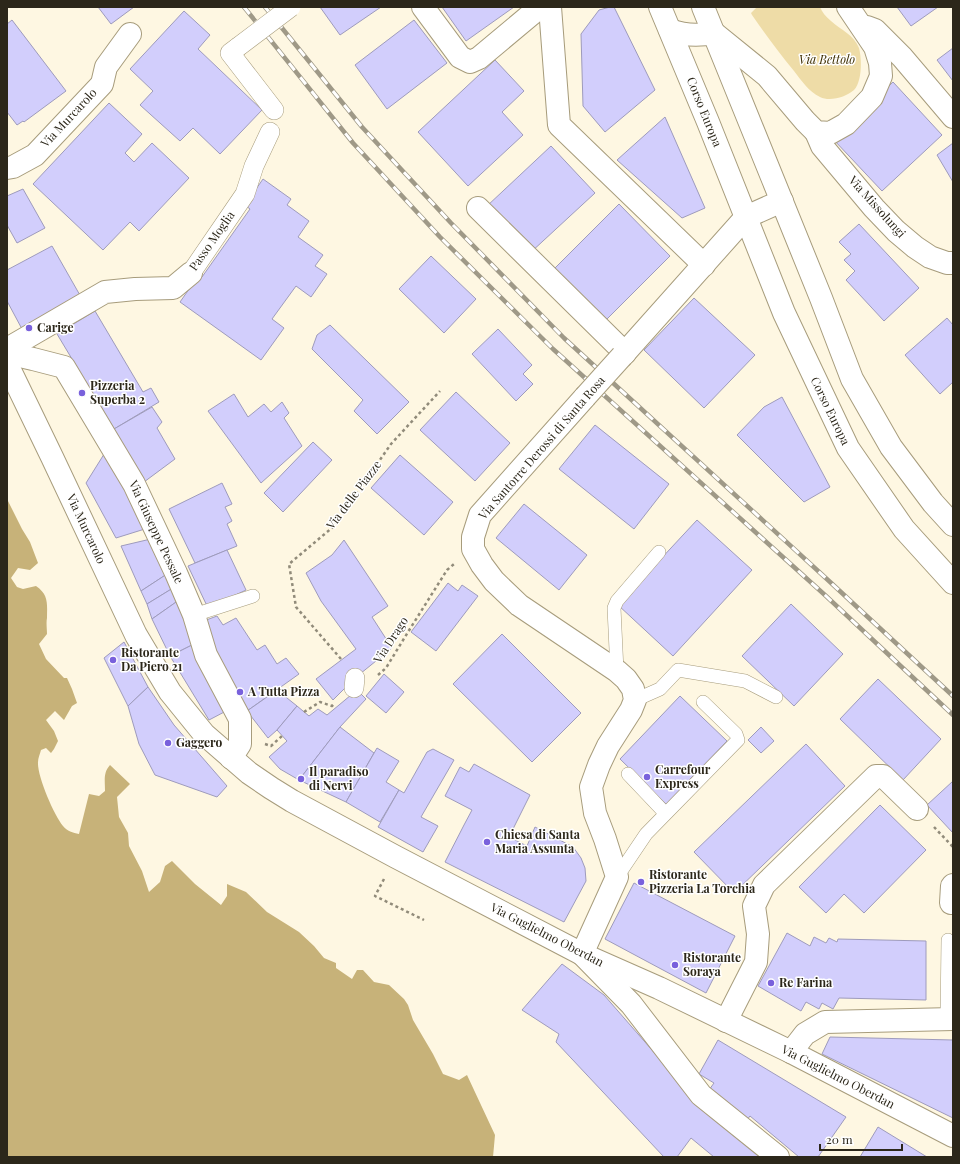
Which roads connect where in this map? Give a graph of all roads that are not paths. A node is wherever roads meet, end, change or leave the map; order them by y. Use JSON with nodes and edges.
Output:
{"nodes":[{"id":1,"x":291,"y":7,"type":"edge"},
{"id":2,"x":424,"y":7,"type":"edge"},
{"id":3,"x":540,"y":7,"type":"edge"},
{"id":4,"x":550,"y":7,"type":"edge"},
{"id":5,"x":660,"y":7,"type":"edge"},
{"id":6,"x":703,"y":7,"type":"edge"},
{"id":7,"x":848,"y":7,"type":"edge"},
{"id":8,"x":860,"y":24,"type":"junction"},
{"id":9,"x":670,"y":30,"type":"junction"},
{"id":10,"x":714,"y":33,"type":"junction"},
{"id":11,"x":130,"y":34,"type":"dead end"},
{"id":12,"x":274,"y":110,"type":"dead end"},
{"id":13,"x":953,"y":117,"type":"edge"},
{"id":14,"x":270,"y":132,"type":"dead end"},
{"id":15,"x":816,"y":132,"type":"junction"},
{"id":16,"x":7,"y":168,"type":"edge"},
{"id":17,"x":782,"y":201,"type":"junction"},
{"id":18,"x":478,"y":208,"type":"dead end"},
{"id":19,"x":746,"y":217,"type":"junction"},
{"id":20,"x":953,"y":264,"type":"edge"},
{"id":21,"x":704,"y":265,"type":"junction"},
{"id":22,"x":191,"y":273,"type":"joint"},
{"id":23,"x":7,"y":349,"type":"edge"},
{"id":24,"x":7,"y":353,"type":"edge"},
{"id":25,"x":624,"y":355,"type":"junction"},
{"id":26,"x":7,"y":364,"type":"edge"},
{"id":27,"x":953,"y":525,"type":"edge"},
{"id":28,"x":659,"y":552,"type":"dead end"},
{"id":29,"x":953,"y":583,"type":"edge"},
{"id":30,"x":253,"y":596,"type":"dead end"},
{"id":31,"x":194,"y":615,"type":"junction"},
{"id":32,"x":617,"y":671,"type":"junction"},
{"id":33,"x":170,"y":692,"type":"joint"},
{"id":34,"x":776,"y":698,"type":"dead end"},
{"id":35,"x":635,"y":700,"type":"junction"},
{"id":36,"x":703,"y":702,"type":"dead end"},
{"id":37,"x":231,"y":758,"type":"junction"},
{"id":38,"x":628,"y":774,"type":"dead end"},
{"id":39,"x":917,"y":809,"type":"dead end"},
{"id":40,"x":665,"y":813,"type":"junction"},
{"id":41,"x":617,"y":877,"type":"junction"},
{"id":42,"x":953,"y":885,"type":"edge"},
{"id":43,"x":953,"y":903,"type":"edge"},
{"id":44,"x":948,"y":940,"type":"dead end"},
{"id":45,"x":582,"y":954,"type":"junction"},
{"id":46,"x":950,"y":1019,"type":"edge"},
{"id":47,"x":726,"y":1021,"type":"junction"},
{"id":48,"x":791,"y":1052,"type":"junction"},
{"id":49,"x":953,"y":1136,"type":"edge"},
{"id":50,"x":778,"y":1157,"type":"edge"}],
"edges":[{"from":1,"to":12,"type":"street","bridge":true},
{"from":2,"to":3,"type":"street"},
{"from":4,"to":21,"type":"street"},
{"from":5,"to":9,"type":"street","name":"Corso Europa"},
{"from":6,"to":10,"type":"street"},
{"from":7,"to":8,"type":"street"},
{"from":8,"to":13,"type":"street"},
{"from":8,"to":15,"type":"street"},
{"from":9,"to":10,"type":"street"},
{"from":9,"to":19,"type":"street","name":"Corso Europa"},
{"from":10,"to":15,"type":"street","name":"Via Missolungi"},
{"from":10,"to":17,"type":"street"},
{"from":11,"to":16,"type":"street","name":"Via Murcarolo"},
{"from":14,"to":22,"type":"street","name":"Passo Moglia"},
{"from":15,"to":20,"type":"street","name":"Via Missolungi"},
{"from":17,"to":19,"type":"street"},
{"from":17,"to":27,"type":"street"},
{"from":18,"to":25,"type":"street"},
{"from":19,"to":21,"type":"street","name":"Via Santorre Derossi di Santa Rosa"},
{"from":19,"to":29,"type":"street","name":"Corso Europa"},
{"from":21,"to":25,"type":"street","name":"Via Santorre Derossi di Santa Rosa"},
{"from":22,"to":23,"type":"street","name":"Passo Moglia"},
{"from":24,"to":31,"type":"street","name":"Via Giuseppe Pessale"},
{"from":25,"to":32,"type":"street","name":"Via Santorre Derossi di Santa Rosa","bridge":true},
{"from":26,"to":33,"type":"street","name":"Via Murcarolo"},
{"from":28,"to":32,"type":"lane"},
{"from":30,"to":31,"type":"lane"},
{"from":31,"to":37,"type":"street","name":"Via Giuseppe Pessale"},
{"from":32,"to":35,"type":"street"},
{"from":33,"to":37,"type":"street","name":"Via Guglielmo Oberdan"},
{"from":34,"to":35,"type":"lane"},
{"from":35,"to":41,"type":"street"},
{"from":36,"to":40,"type":"lane"},
{"from":37,"to":45,"type":"street","name":"Via Guglielmo Oberdan"},
{"from":38,"to":40,"type":"lane"},
{"from":39,"to":47,"type":"street"},
{"from":40,"to":41,"type":"lane"},
{"from":41,"to":45,"type":"street"},
{"from":42,"to":43,"type":"street"},
{"from":44,"to":46,"type":"lane"},
{"from":45,"to":47,"type":"street","name":"Via Guglielmo Oberdan"},
{"from":45,"to":50,"type":"street"},
{"from":46,"to":48,"type":"street"},
{"from":47,"to":48,"type":"street","name":"Via Guglielmo Oberdan"},
{"from":48,"to":49,"type":"street","name":"Via Guglielmo Oberdan"}]}
